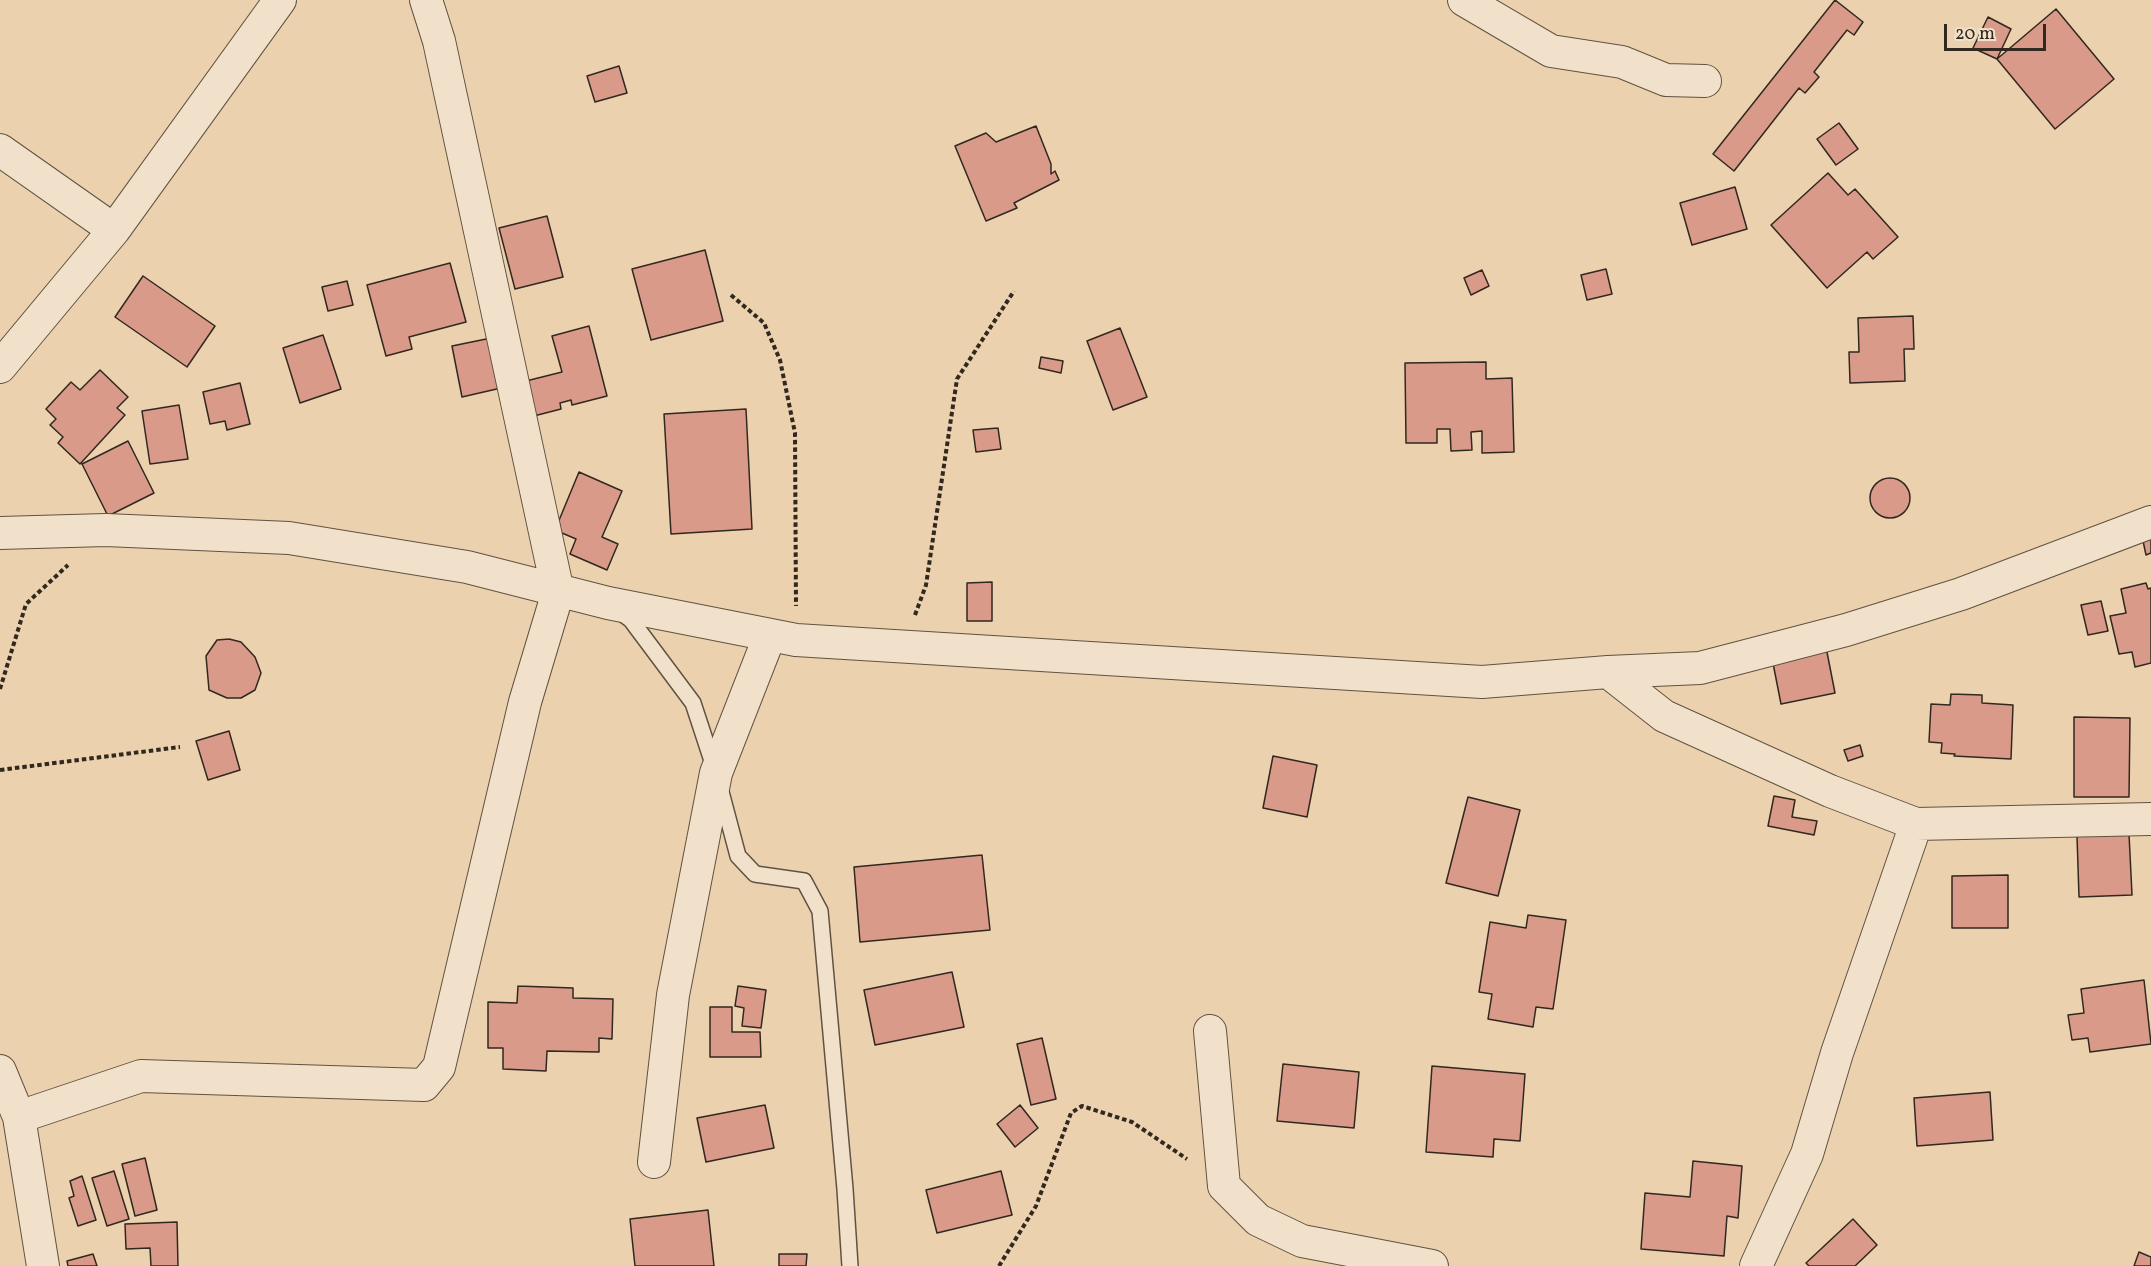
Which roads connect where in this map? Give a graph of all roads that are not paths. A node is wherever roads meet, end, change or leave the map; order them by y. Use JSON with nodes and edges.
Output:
{"nodes":[{"id":1,"x":280,"y":0,"type":"edge"},
{"id":2,"x":426,"y":0,"type":"edge"},
{"id":3,"x":1464,"y":0,"type":"edge"},
{"id":4,"x":1705,"y":81,"type":"dead end"},
{"id":5,"x":0,"y":150,"type":"edge"},
{"id":6,"x":114,"y":231,"type":"junction"},
{"id":7,"x":0,"y":367,"type":"edge"},
{"id":8,"x":2151,"y":522,"type":"edge"},
{"id":9,"x":0,"y":533,"type":"edge"},
{"id":10,"x":558,"y":592,"type":"junction"},
{"id":11,"x":608,"y":603,"type":"junction"},
{"id":12,"x":783,"y":638,"type":"junction"},
{"id":13,"x":1608,"y":672,"type":"junction"},
{"id":14,"x":716,"y":773,"type":"junction"},
{"id":15,"x":2151,"y":819,"type":"edge"},
{"id":16,"x":1916,"y":824,"type":"junction"},
{"id":17,"x":1210,"y":1031,"type":"dead end"},
{"id":18,"x":0,"y":1071,"type":"edge"},
{"id":19,"x":19,"y":1117,"type":"junction"},
{"id":20,"x":654,"y":1162,"type":"dead end"},
{"id":21,"x":43,"y":1266,"type":"edge"},
{"id":22,"x":850,"y":1266,"type":"edge"},
{"id":23,"x":1432,"y":1266,"type":"edge"},
{"id":24,"x":1756,"y":1266,"type":"edge"}],
"edges":[{"from":1,"to":6,"type":"street"},
{"from":2,"to":10,"type":"street"},
{"from":3,"to":4,"type":"street"},
{"from":5,"to":6,"type":"street"},
{"from":6,"to":7,"type":"street"},
{"from":8,"to":13,"type":"street"},
{"from":9,"to":10,"type":"street"},
{"from":10,"to":11,"type":"street"},
{"from":10,"to":19,"type":"street"},
{"from":11,"to":12,"type":"street"},
{"from":11,"to":14,"type":"lane"},
{"from":12,"to":13,"type":"street"},
{"from":12,"to":14,"type":"street"},
{"from":13,"to":16,"type":"street"},
{"from":14,"to":20,"type":"street"},
{"from":14,"to":22,"type":"lane"},
{"from":15,"to":16,"type":"street"},
{"from":16,"to":24,"type":"street"},
{"from":17,"to":23,"type":"street"},
{"from":18,"to":19,"type":"street"},
{"from":19,"to":21,"type":"street"}]}
